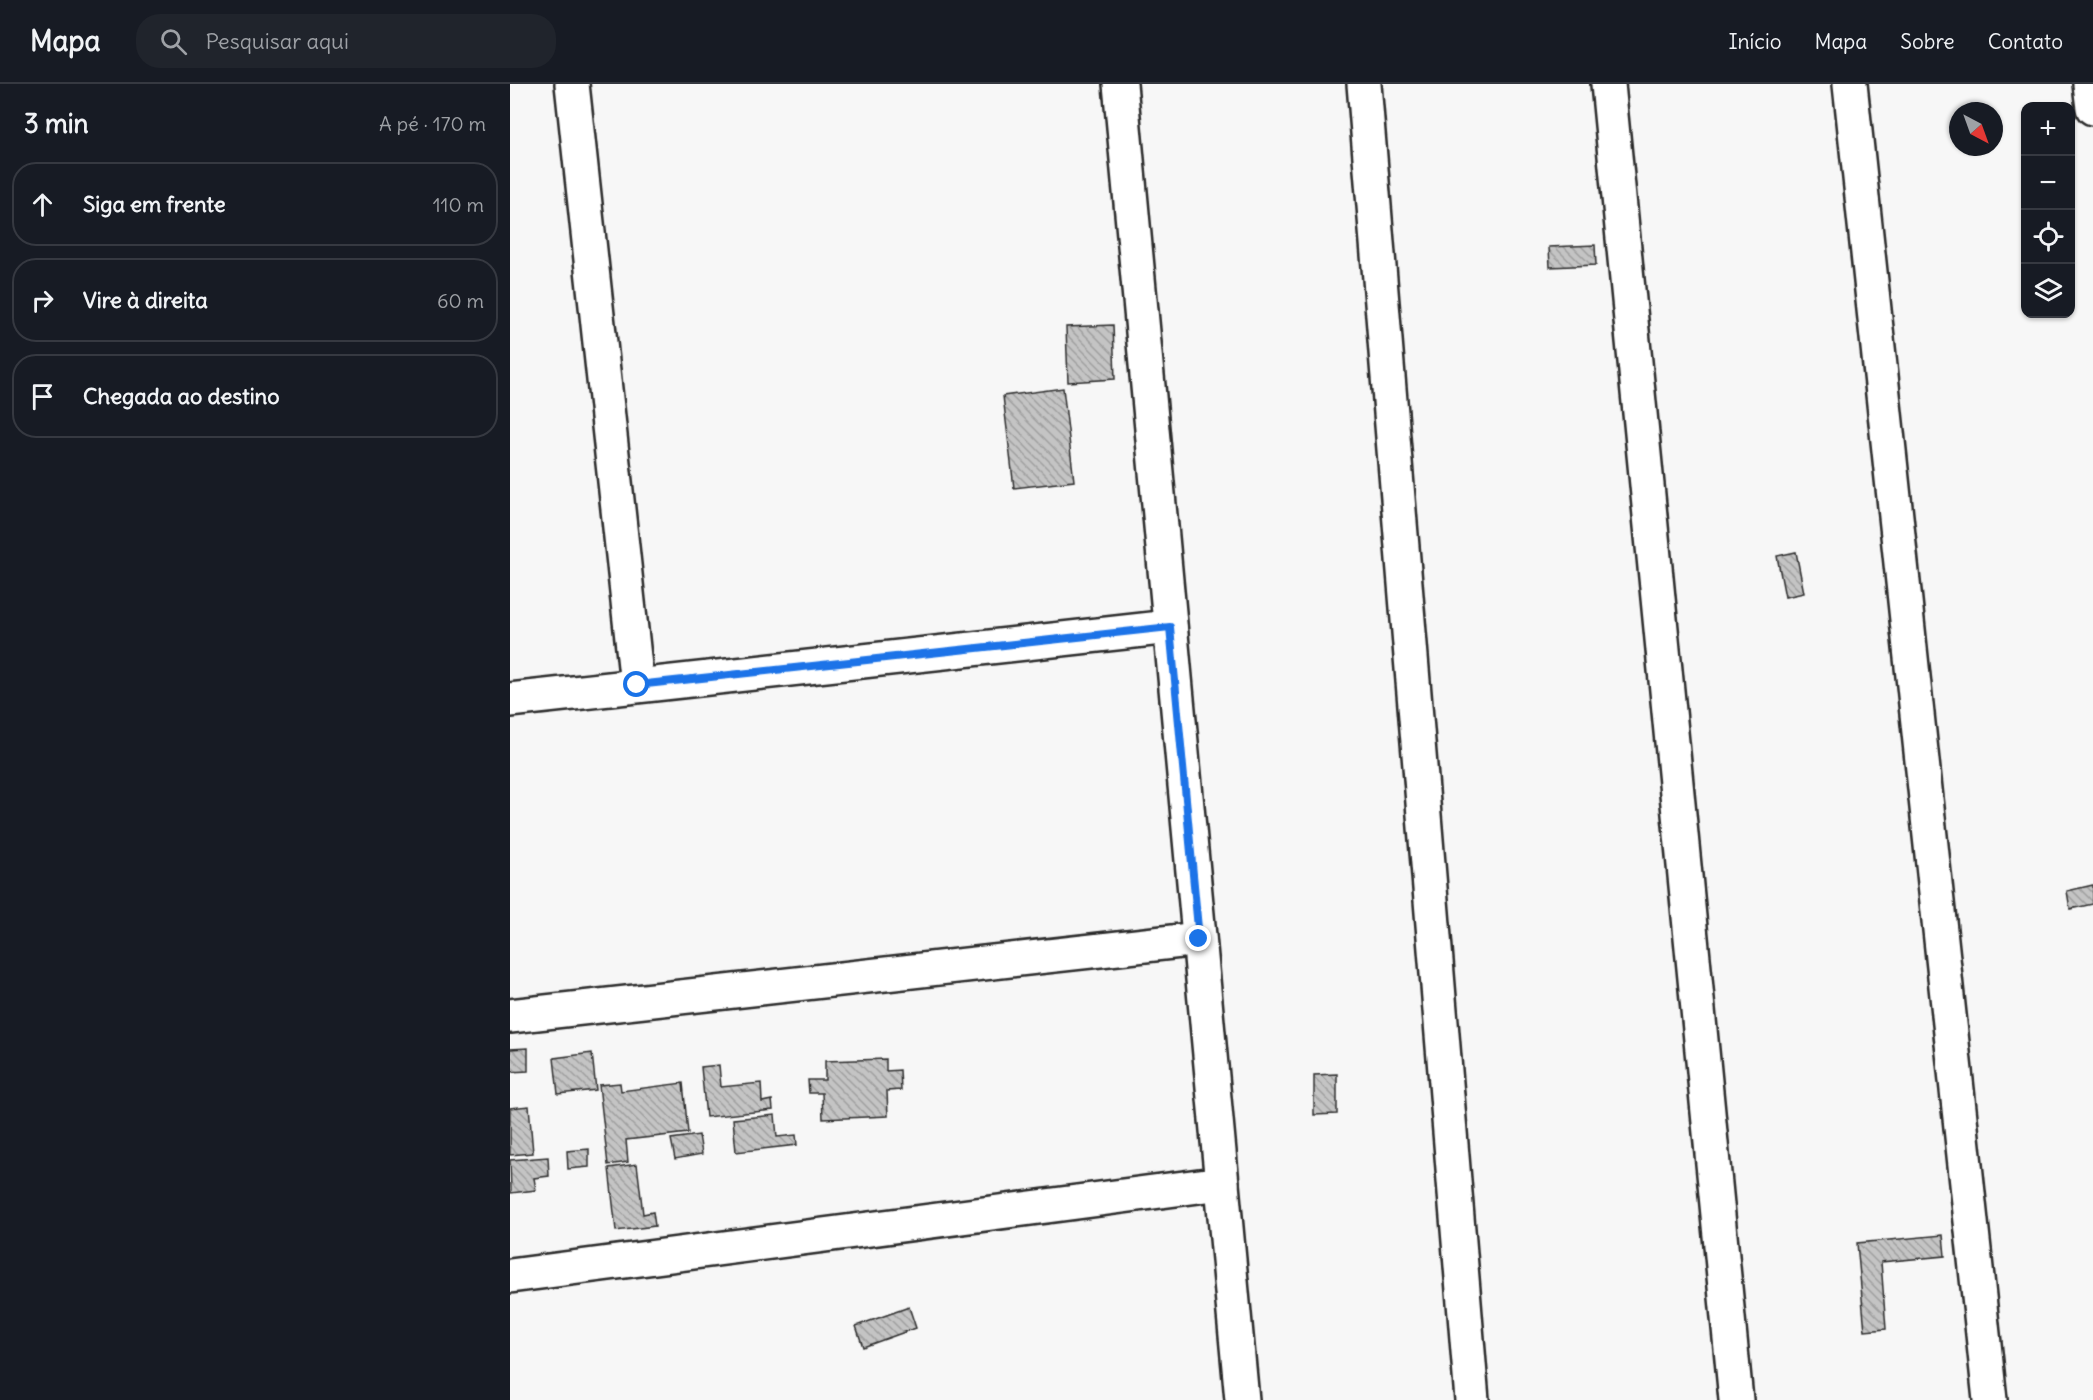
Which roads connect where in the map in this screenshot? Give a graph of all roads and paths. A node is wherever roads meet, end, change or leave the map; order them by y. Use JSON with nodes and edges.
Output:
{"nodes":[{"id":1,"x":572,"y":84,"type":"edge"},
{"id":2,"x":1120,"y":84,"type":"edge"},
{"id":3,"x":1364,"y":84,"type":"edge"},
{"id":4,"x":1608,"y":84,"type":"edge"},
{"id":5,"x":1850,"y":84,"type":"edge"},
{"id":6,"x":2091,"y":84,"type":"edge"},
{"id":7,"x":2093,"y":108,"type":"edge"},
{"id":8,"x":1170,"y":627,"type":"junction"},
{"id":9,"x":637,"y":685,"type":"junction"},
{"id":10,"x":510,"y":700,"type":"edge"},
{"id":11,"x":1199,"y":939,"type":"junction"},
{"id":12,"x":510,"y":1016,"type":"edge"},
{"id":13,"x":1222,"y":1183,"type":"junction"},
{"id":14,"x":510,"y":1276,"type":"edge"},
{"id":15,"x":1242,"y":1400,"type":"edge"},
{"id":16,"x":1472,"y":1400,"type":"edge"},
{"id":17,"x":1736,"y":1400,"type":"edge"},
{"id":18,"x":1990,"y":1400,"type":"edge"}],
"edges":[{"from":1,"to":9,"type":"street"},
{"from":2,"to":8,"type":"street"},
{"from":3,"to":16,"type":"street"},
{"from":4,"to":17,"type":"street"},
{"from":5,"to":18,"type":"street"},
{"from":6,"to":7,"type":"street"},
{"from":8,"to":9,"type":"street"},
{"from":8,"to":11,"type":"street"},
{"from":9,"to":10,"type":"street"},
{"from":11,"to":12,"type":"street"},
{"from":11,"to":13,"type":"street"},
{"from":13,"to":14,"type":"street"},
{"from":13,"to":15,"type":"street"}]}
